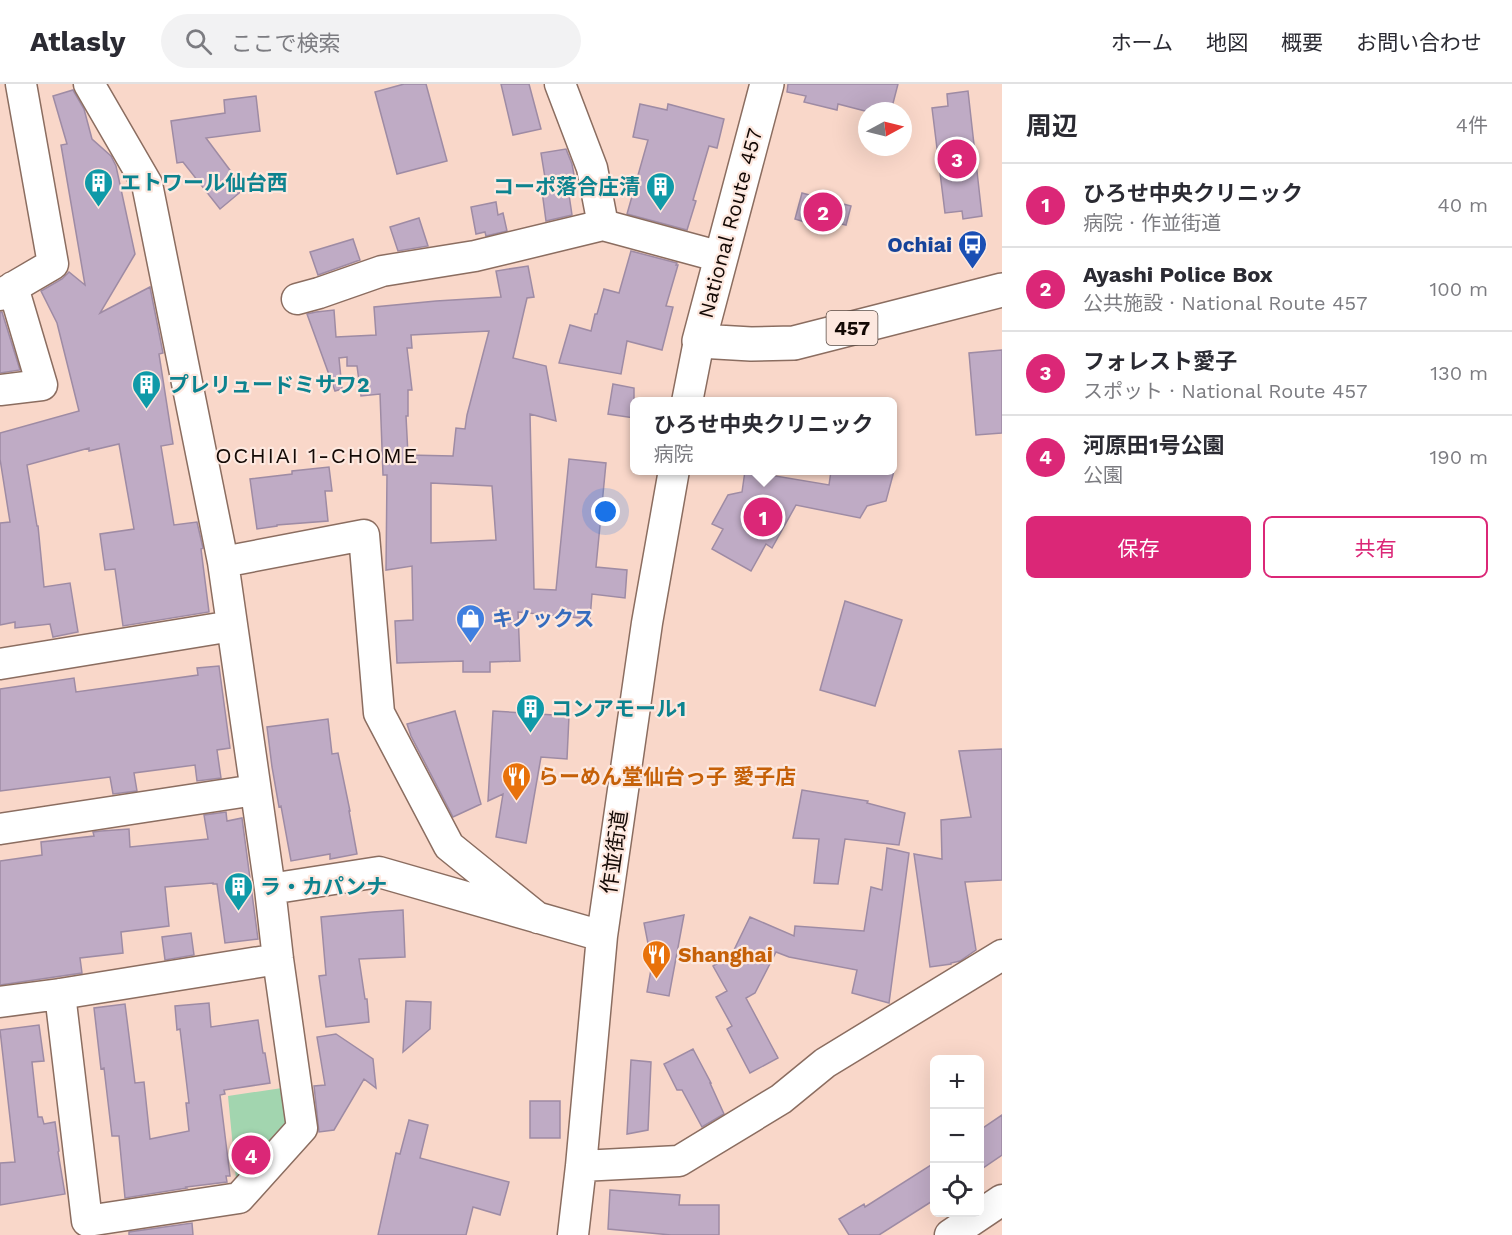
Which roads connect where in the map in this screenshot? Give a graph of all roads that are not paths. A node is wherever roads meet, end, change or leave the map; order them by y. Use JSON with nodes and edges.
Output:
{"nodes":[{"id":1,"x":21,"y":84,"type":"edge"},
{"id":2,"x":89,"y":84,"type":"edge"},
{"id":3,"x":560,"y":84,"type":"edge"},
{"id":4,"x":767,"y":84,"type":"edge"},
{"id":5,"x":603,"y":225,"type":"junction"},
{"id":6,"x":721,"y":257,"type":"junction"},
{"id":7,"x":1002,"y":290,"type":"edge"},
{"id":8,"x":7,"y":291,"type":"edge"},
{"id":9,"x":297,"y":299,"type":"dead end"},
{"id":10,"x":699,"y":341,"type":"junction"},
{"id":11,"x":0,"y":390,"type":"edge"},
{"id":12,"x":688,"y":397,"type":"edge"},
{"id":13,"x":673,"y":475,"type":"edge"},
{"id":14,"x":223,"y":562,"type":"junction"},
{"id":15,"x":232,"y":626,"type":"junction"},
{"id":16,"x":0,"y":664,"type":"edge"},
{"id":17,"x":255,"y":790,"type":"junction"},
{"id":18,"x":0,"y":829,"type":"edge"},
{"id":19,"x":270,"y":889,"type":"junction"},
{"id":20,"x":538,"y":918,"type":"junction"},
{"id":21,"x":602,"y":936,"type":"junction"},
{"id":22,"x":1002,"y":955,"type":"edge"},
{"id":23,"x":278,"y":959,"type":"junction"},
{"id":24,"x":60,"y":994,"type":"junction"},
{"id":25,"x":0,"y":1002,"type":"edge"},
{"id":26,"x":581,"y":1166,"type":"junction"},
{"id":27,"x":1002,"y":1200,"type":"edge"},
{"id":28,"x":573,"y":1235,"type":"edge"},
{"id":29,"x":950,"y":1235,"type":"edge"}],
"edges":[{"from":1,"to":8,"type":"street"},
{"from":2,"to":14,"type":"street"},
{"from":3,"to":5,"type":"street"},
{"from":4,"to":6,"type":"highway","name":"National Route 457"},
{"from":5,"to":6,"type":"street"},
{"from":5,"to":9,"type":"street"},
{"from":6,"to":10,"type":"highway","name":"National Route 457"},
{"from":7,"to":10,"type":"highway","name":"National Route 457","number":"457"},
{"from":8,"to":11,"type":"street"},
{"from":10,"to":12,"type":"street"},
{"from":13,"to":21,"type":"street","name":"作並街道"},
{"from":14,"to":15,"type":"street"},
{"from":14,"to":20,"type":"street"},
{"from":15,"to":16,"type":"street"},
{"from":15,"to":17,"type":"street"},
{"from":17,"to":18,"type":"street"},
{"from":17,"to":19,"type":"street"},
{"from":19,"to":20,"type":"street"},
{"from":19,"to":23,"type":"street"},
{"from":20,"to":21,"type":"street"},
{"from":21,"to":26,"type":"street","name":"作並街道"},
{"from":22,"to":26,"type":"street"},
{"from":23,"to":24,"type":"street"},
{"from":23,"to":24,"type":"street"},
{"from":24,"to":25,"type":"street"},
{"from":26,"to":28,"type":"street","name":"作並街道"},
{"from":27,"to":29,"type":"street"}]}
